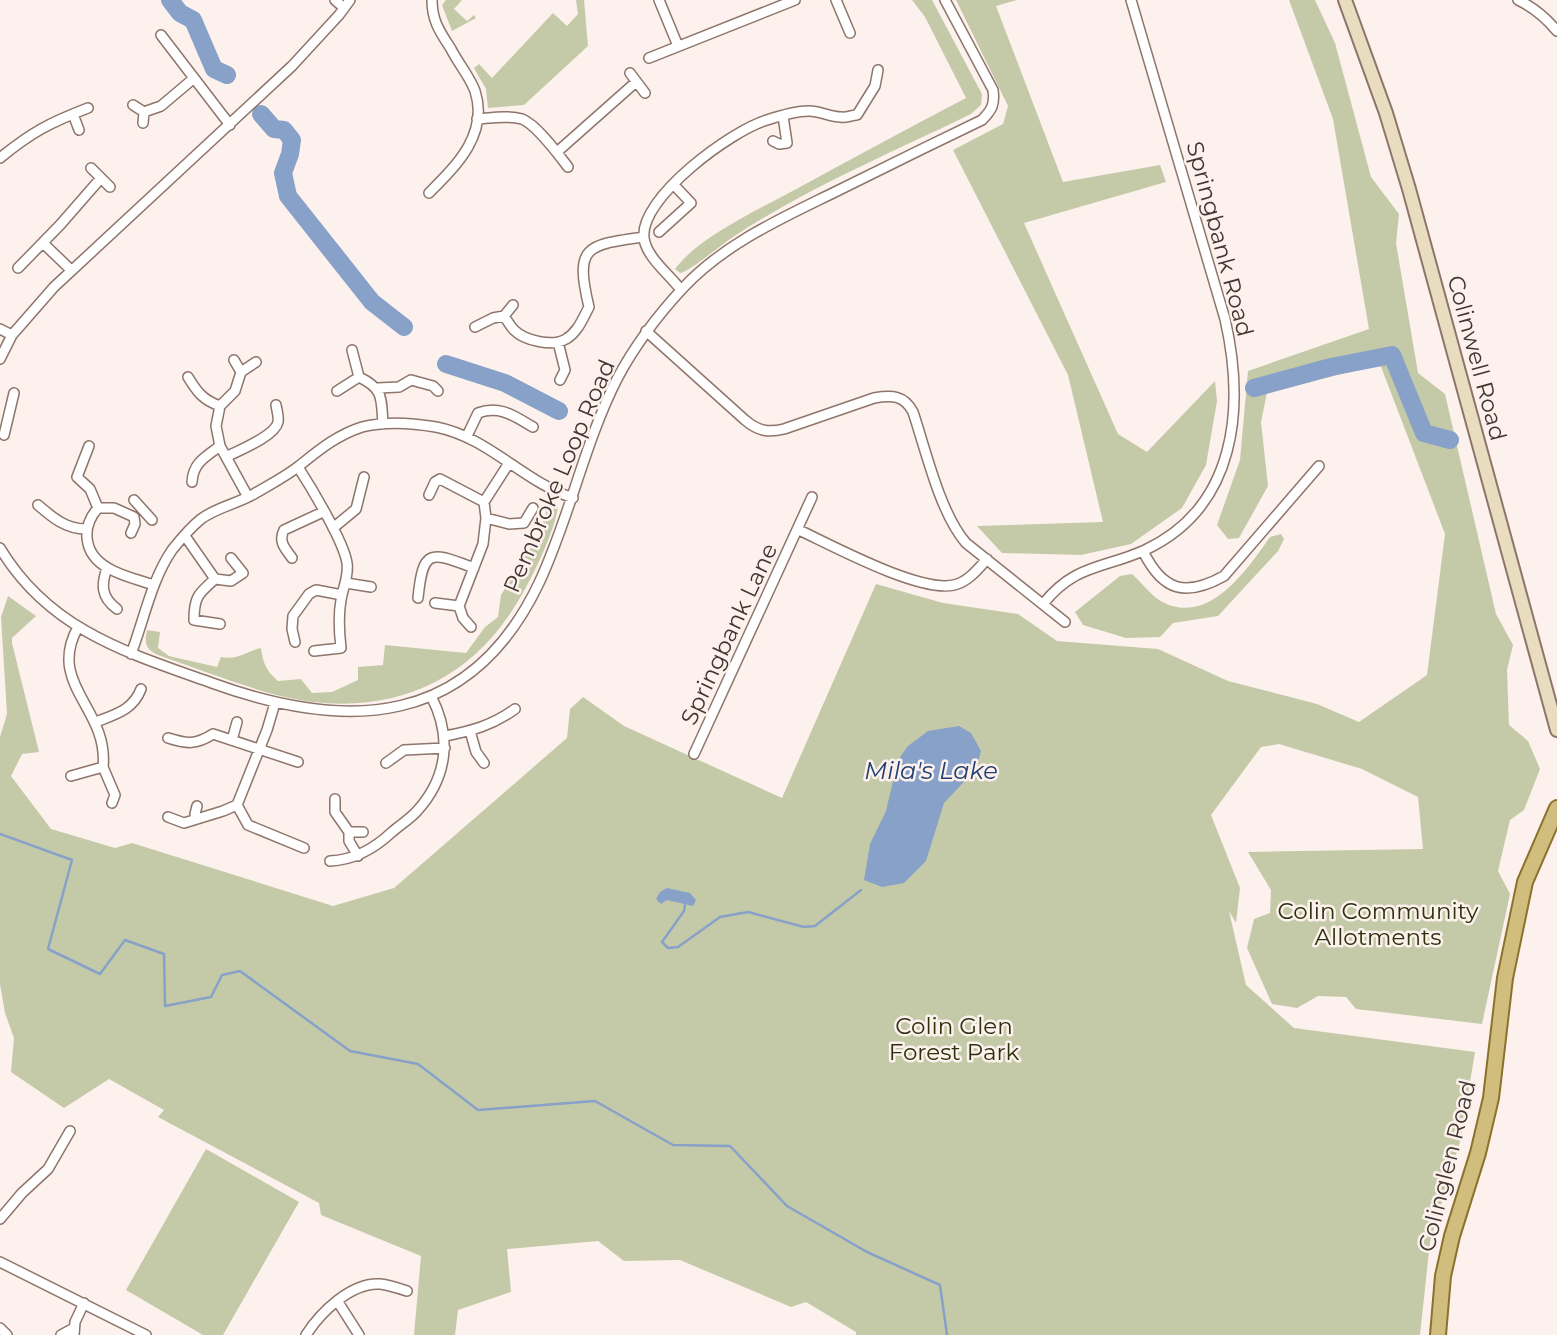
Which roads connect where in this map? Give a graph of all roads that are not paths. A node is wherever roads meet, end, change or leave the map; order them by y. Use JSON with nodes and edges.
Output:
{"nodes":[{"id":1,"x":335,"y":0,"type":"edge"},
{"id":2,"x":432,"y":0,"type":"edge"},
{"id":3,"x":659,"y":0,"type":"edge"},
{"id":4,"x":795,"y":0,"type":"edge"},
{"id":5,"x":836,"y":0,"type":"edge"},
{"id":6,"x":945,"y":0,"type":"edge"},
{"id":7,"x":1131,"y":0,"type":"edge"},
{"id":8,"x":1345,"y":0,"type":"edge"},
{"id":9,"x":1518,"y":0,"type":"edge"},
{"id":10,"x":347,"y":4,"type":"edge"},
{"id":11,"x":1557,"y":30,"type":"edge"},
{"id":12,"x":850,"y":33,"type":"dead end"},
{"id":13,"x":161,"y":35,"type":"dead end"},
{"id":14,"x":678,"y":46,"type":"junction"},
{"id":15,"x":649,"y":58,"type":"dead end"},
{"id":16,"x":878,"y":70,"type":"dead end"},
{"id":17,"x":630,"y":73,"type":"dead end"},
{"id":18,"x":193,"y":79,"type":"junction"},
{"id":19,"x":636,"y":82,"type":"junction"},
{"id":20,"x":645,"y":93,"type":"dead end"},
{"id":21,"x":133,"y":105,"type":"dead end"},
{"id":22,"x":88,"y":108,"type":"dead end"},
{"id":23,"x":144,"y":112,"type":"junction"},
{"id":24,"x":73,"y":114,"type":"junction"},
{"id":25,"x":783,"y":116,"type":"junction"},
{"id":26,"x":477,"y":119,"type":"junction"},
{"id":27,"x":143,"y":123,"type":"dead end"},
{"id":28,"x":230,"y":125,"type":"junction"},
{"id":29,"x":79,"y":130,"type":"dead end"},
{"id":30,"x":773,"y":141,"type":"dead end"},
{"id":31,"x":557,"y":152,"type":"junction"},
{"id":32,"x":0,"y":158,"type":"edge"},
{"id":33,"x":568,"y":167,"type":"dead end"},
{"id":34,"x":91,"y":168,"type":"dead end"},
{"id":35,"x":101,"y":178,"type":"junction"},
{"id":36,"x":674,"y":185,"type":"junction"},
{"id":37,"x":110,"y":187,"type":"dead end"},
{"id":38,"x":429,"y":193,"type":"dead end"},
{"id":39,"x":659,"y":232,"type":"dead end"},
{"id":40,"x":644,"y":237,"type":"junction"},
{"id":41,"x":43,"y":243,"type":"junction"},
{"id":42,"x":18,"y":268,"type":"dead end"},
{"id":43,"x":71,"y":270,"type":"junction"},
{"id":44,"x":681,"y":290,"type":"junction"},
{"id":45,"x":513,"y":304,"type":"dead end"},
{"id":46,"x":504,"y":316,"type":"junction"},
{"id":47,"x":475,"y":327,"type":"dead end"},
{"id":48,"x":0,"y":329,"type":"edge"},
{"id":49,"x":646,"y":331,"type":"junction"},
{"id":50,"x":12,"y":335,"type":"junction"},
{"id":51,"x":558,"y":342,"type":"junction"},
{"id":52,"x":352,"y":350,"type":"dead end"},
{"id":53,"x":0,"y":359,"type":"edge"},
{"id":54,"x":234,"y":360,"type":"dead end"},
{"id":55,"x":256,"y":362,"type":"dead end"},
{"id":56,"x":241,"y":372,"type":"junction"},
{"id":57,"x":188,"y":377,"type":"dead end"},
{"id":58,"x":359,"y":377,"type":"junction"},
{"id":59,"x":560,"y":380,"type":"dead end"},
{"id":60,"x":378,"y":388,"type":"junction"},
{"id":61,"x":337,"y":391,"type":"dead end"},
{"id":62,"x":438,"y":391,"type":"dead end"},
{"id":63,"x":14,"y":393,"type":"dead end"},
{"id":64,"x":276,"y":405,"type":"dead end"},
{"id":65,"x":220,"y":406,"type":"junction"},
{"id":66,"x":3,"y":424,"type":"edge"},
{"id":67,"x":383,"y":424,"type":"junction"},
{"id":68,"x":533,"y":427,"type":"dead end"},
{"id":69,"x":5,"y":435,"type":"dead end"},
{"id":70,"x":467,"y":436,"type":"junction"},
{"id":71,"x":89,"y":446,"type":"dead end"},
{"id":72,"x":220,"y":446,"type":"junction"},
{"id":73,"x":228,"y":456,"type":"junction"},
{"id":74,"x":509,"y":463,"type":"junction"},
{"id":75,"x":1319,"y":466,"type":"dead end"},
{"id":76,"x":298,"y":467,"type":"junction"},
{"id":77,"x":364,"y":477,"type":"dead end"},
{"id":78,"x":191,"y":482,"type":"dead end"},
{"id":79,"x":429,"y":495,"type":"dead end"},
{"id":80,"x":248,"y":497,"type":"junction"},
{"id":81,"x":813,"y":497,"type":"dead end"},
{"id":82,"x":573,"y":498,"type":"junction"},
{"id":83,"x":134,"y":500,"type":"dead end"},
{"id":84,"x":484,"y":502,"type":"junction"},
{"id":85,"x":38,"y":505,"type":"dead end"},
{"id":86,"x":57,"y":507,"type":"dead end"},
{"id":87,"x":98,"y":508,"type":"junction"},
{"id":88,"x":533,"y":509,"type":"dead end"},
{"id":89,"x":143,"y":511,"type":"junction"},
{"id":90,"x":323,"y":512,"type":"junction"},
{"id":91,"x":50,"y":515,"type":"junction"},
{"id":92,"x":134,"y":517,"type":"junction"},
{"id":93,"x":486,"y":518,"type":"junction"},
{"id":94,"x":152,"y":520,"type":"dead end"},
{"id":95,"x":332,"y":528,"type":"junction"},
{"id":96,"x":86,"y":529,"type":"junction"},
{"id":97,"x":799,"y":530,"type":"junction"},
{"id":98,"x":131,"y":533,"type":"dead end"},
{"id":99,"x":185,"y":536,"type":"junction"},
{"id":100,"x":0,"y":548,"type":"edge"},
{"id":101,"x":1143,"y":551,"type":"junction"},
{"id":102,"x":232,"y":558,"type":"dead end"},
{"id":103,"x":292,"y":558,"type":"dead end"},
{"id":104,"x":987,"y":559,"type":"junction"},
{"id":105,"x":107,"y":568,"type":"junction"},
{"id":106,"x":474,"y":568,"type":"junction"},
{"id":107,"x":215,"y":579,"type":"junction"},
{"id":108,"x":346,"y":583,"type":"junction"},
{"id":109,"x":154,"y":585,"type":"junction"},
{"id":110,"x":371,"y":587,"type":"dead end"},
{"id":111,"x":342,"y":595,"type":"junction"},
{"id":112,"x":418,"y":598,"type":"dead end"},
{"id":113,"x":435,"y":603,"type":"dead end"},
{"id":114,"x":1043,"y":604,"type":"junction"},
{"id":115,"x":459,"y":606,"type":"junction"},
{"id":116,"x":117,"y":609,"type":"dead end"},
{"id":117,"x":1065,"y":622,"type":"dead end"},
{"id":118,"x":220,"y":624,"type":"dead end"},
{"id":119,"x":78,"y":627,"type":"junction"},
{"id":120,"x":471,"y":627,"type":"dead end"},
{"id":121,"x":295,"y":642,"type":"dead end"},
{"id":122,"x":314,"y":651,"type":"dead end"},
{"id":123,"x":131,"y":654,"type":"junction"},
{"id":124,"x":141,"y":690,"type":"dead end"},
{"id":125,"x":431,"y":696,"type":"junction"},
{"id":126,"x":275,"y":703,"type":"junction"},
{"id":127,"x":515,"y":709,"type":"dead end"},
{"id":128,"x":96,"y":722,"type":"junction"},
{"id":129,"x":237,"y":722,"type":"dead end"},
{"id":130,"x":1557,"y":730,"type":"edge"},
{"id":131,"x":470,"y":732,"type":"junction"},
{"id":132,"x":445,"y":736,"type":"junction"},
{"id":133,"x":168,"y":738,"type":"dead end"},
{"id":134,"x":232,"y":740,"type":"junction"},
{"id":135,"x":259,"y":748,"type":"junction"},
{"id":136,"x":445,"y":748,"type":"junction"},
{"id":137,"x":694,"y":754,"type":"dead end"},
{"id":138,"x":298,"y":762,"type":"dead end"},
{"id":139,"x":386,"y":763,"type":"dead end"},
{"id":140,"x":484,"y":763,"type":"dead end"},
{"id":141,"x":103,"y":767,"type":"junction"},
{"id":142,"x":71,"y":776,"type":"dead end"},
{"id":143,"x":335,"y":799,"type":"dead end"},
{"id":144,"x":112,"y":803,"type":"dead end"},
{"id":145,"x":237,"y":805,"type":"junction"},
{"id":146,"x":197,"y":806,"type":"dead end"},
{"id":147,"x":1557,"y":808,"type":"edge"},
{"id":148,"x":168,"y":817,"type":"dead end"},
{"id":149,"x":197,"y":819,"type":"junction"},
{"id":150,"x":1553,"y":825,"type":"edge"},
{"id":151,"x":349,"y":832,"type":"junction"},
{"id":152,"x":363,"y":832,"type":"dead end"},
{"id":153,"x":304,"y":848,"type":"dead end"},
{"id":154,"x":358,"y":856,"type":"junction"},
{"id":155,"x":330,"y":860,"type":"dead end"},
{"id":156,"x":70,"y":1131,"type":"dead end"},
{"id":157,"x":0,"y":1219,"type":"edge"},
{"id":158,"x":0,"y":1262,"type":"edge"},
{"id":159,"x":407,"y":1291,"type":"dead end"},
{"id":160,"x":338,"y":1302,"type":"junction"},
{"id":161,"x":84,"y":1303,"type":"junction"},
{"id":162,"x":0,"y":1328,"type":"edge"},
{"id":163,"x":74,"y":1331,"type":"edge"},
{"id":164,"x":7,"y":1335,"type":"edge"},
{"id":165,"x":61,"y":1335,"type":"edge"},
{"id":166,"x":146,"y":1335,"type":"edge"},
{"id":167,"x":306,"y":1335,"type":"edge"},
{"id":168,"x":359,"y":1335,"type":"edge"},
{"id":169,"x":1438,"y":1335,"type":"edge"}],
"edges":[{"from":1,"to":10,"type":"street"},
{"from":2,"to":26,"type":"street"},
{"from":3,"to":14,"type":"street"},
{"from":4,"to":14,"type":"street"},
{"from":5,"to":12,"type":"street"},
{"from":6,"to":44,"type":"street","name":"Pembroke Loop Road"},
{"from":7,"to":101,"type":"street","name":"Springbank Road"},
{"from":8,"to":130,"type":"street","name":"Colinwell Road"},
{"from":9,"to":11,"type":"street"},
{"from":10,"to":28,"type":"street"},
{"from":13,"to":18,"type":"street"},
{"from":14,"to":15,"type":"street"},
{"from":16,"to":25,"type":"street"},
{"from":17,"to":19,"type":"street"},
{"from":18,"to":23,"type":"street"},
{"from":18,"to":28,"type":"street"},
{"from":19,"to":20,"type":"street"},
{"from":19,"to":31,"type":"street"},
{"from":21,"to":23,"type":"street"},
{"from":22,"to":24,"type":"street"},
{"from":23,"to":27,"type":"street"},
{"from":24,"to":29,"type":"street"},
{"from":24,"to":32,"type":"street"},
{"from":25,"to":30,"type":"street"},
{"from":25,"to":36,"type":"street"},
{"from":26,"to":31,"type":"street"},
{"from":26,"to":38,"type":"street"},
{"from":28,"to":43,"type":"street"},
{"from":31,"to":33,"type":"street"},
{"from":34,"to":35,"type":"street"},
{"from":35,"to":37,"type":"street"},
{"from":35,"to":41,"type":"street"},
{"from":36,"to":39,"type":"street"},
{"from":36,"to":40,"type":"street"},
{"from":40,"to":44,"type":"street"},
{"from":40,"to":51,"type":"street"},
{"from":41,"to":42,"type":"street"},
{"from":41,"to":43,"type":"street"},
{"from":43,"to":50,"type":"street"},
{"from":44,"to":49,"type":"street","name":"Pembroke Loop Road"},
{"from":45,"to":46,"type":"street"},
{"from":46,"to":47,"type":"street"},
{"from":46,"to":51,"type":"street"},
{"from":48,"to":50,"type":"street"},
{"from":49,"to":82,"type":"street","name":"Pembroke Loop Road"},
{"from":49,"to":104,"type":"street"},
{"from":50,"to":53,"type":"street"},
{"from":51,"to":59,"type":"street"},
{"from":52,"to":58,"type":"street"},
{"from":54,"to":56,"type":"street"},
{"from":55,"to":56,"type":"street"},
{"from":56,"to":65,"type":"street"},
{"from":57,"to":65,"type":"street"},
{"from":58,"to":60,"type":"street"},
{"from":58,"to":61,"type":"street"},
{"from":60,"to":62,"type":"street"},
{"from":60,"to":67,"type":"street"},
{"from":63,"to":66,"type":"street"},
{"from":64,"to":73,"type":"street"},
{"from":65,"to":72,"type":"street"},
{"from":66,"to":69,"type":"street"},
{"from":67,"to":70,"type":"street"},
{"from":67,"to":76,"type":"street"},
{"from":68,"to":70,"type":"street"},
{"from":70,"to":74,"type":"street"},
{"from":71,"to":87,"type":"street"},
{"from":72,"to":73,"type":"street"},
{"from":72,"to":78,"type":"street"},
{"from":73,"to":80,"type":"street"},
{"from":74,"to":82,"type":"street"},
{"from":74,"to":84,"type":"street"},
{"from":75,"to":101,"type":"street"},
{"from":76,"to":80,"type":"street"},
{"from":76,"to":90,"type":"street"},
{"from":77,"to":95,"type":"street"},
{"from":79,"to":84,"type":"street"},
{"from":80,"to":99,"type":"street"},
{"from":81,"to":97,"type":"street","name":"Springbank Lane"},
{"from":82,"to":125,"type":"street","name":"Pembroke Loop Road"},
{"from":83,"to":89,"type":"street"},
{"from":84,"to":93,"type":"street"},
{"from":85,"to":91,"type":"street"},
{"from":86,"to":91,"type":"street"},
{"from":87,"to":92,"type":"street"},
{"from":87,"to":96,"type":"street"},
{"from":88,"to":93,"type":"street"},
{"from":89,"to":92,"type":"street"},
{"from":89,"to":94,"type":"street"},
{"from":90,"to":95,"type":"street"},
{"from":90,"to":103,"type":"street"},
{"from":91,"to":96,"type":"street"},
{"from":92,"to":98,"type":"street"},
{"from":93,"to":106,"type":"street"},
{"from":95,"to":108,"type":"street"},
{"from":96,"to":105,"type":"street"},
{"from":97,"to":104,"type":"street","name":"Springbank Lane"},
{"from":97,"to":137,"type":"street","name":"Springbank Lane"},
{"from":99,"to":107,"type":"street"},
{"from":99,"to":109,"type":"street"},
{"from":100,"to":119,"type":"street","name":"Pembroke Loop Road"},
{"from":101,"to":114,"type":"street","name":"Springbank Road"},
{"from":102,"to":107,"type":"street"},
{"from":104,"to":114,"type":"street"},
{"from":105,"to":109,"type":"street"},
{"from":105,"to":116,"type":"street"},
{"from":106,"to":112,"type":"street"},
{"from":106,"to":115,"type":"street"},
{"from":107,"to":118,"type":"street"},
{"from":108,"to":110,"type":"street"},
{"from":108,"to":111,"type":"street"},
{"from":109,"to":123,"type":"street"},
{"from":111,"to":121,"type":"street"},
{"from":111,"to":122,"type":"street"},
{"from":113,"to":115,"type":"street"},
{"from":114,"to":117,"type":"street"},
{"from":115,"to":120,"type":"street"},
{"from":119,"to":123,"type":"street","name":"Pembroke Loop Road"},
{"from":119,"to":128,"type":"street"},
{"from":123,"to":126,"type":"street","name":"Pembroke Loop Road"},
{"from":124,"to":128,"type":"street"},
{"from":125,"to":126,"type":"street","name":"Pembroke Loop Road"},
{"from":125,"to":132,"type":"street"},
{"from":126,"to":135,"type":"street"},
{"from":127,"to":131,"type":"street"},
{"from":128,"to":141,"type":"street"},
{"from":129,"to":134,"type":"street"},
{"from":131,"to":132,"type":"street"},
{"from":131,"to":140,"type":"street"},
{"from":132,"to":136,"type":"street"},
{"from":133,"to":134,"type":"street"},
{"from":134,"to":135,"type":"street"},
{"from":135,"to":138,"type":"street"},
{"from":135,"to":145,"type":"street"},
{"from":136,"to":139,"type":"street"},
{"from":136,"to":154,"type":"street"},
{"from":141,"to":142,"type":"street"},
{"from":141,"to":144,"type":"street"},
{"from":143,"to":151,"type":"street"},
{"from":145,"to":149,"type":"street"},
{"from":145,"to":153,"type":"street"},
{"from":146,"to":149,"type":"street"},
{"from":147,"to":150,"type":"main road","name":"Colinglen Road"},
{"from":148,"to":149,"type":"street"},
{"from":150,"to":169,"type":"main road","name":"Colinglen Road"},
{"from":151,"to":152,"type":"street"},
{"from":151,"to":154,"type":"street"},
{"from":154,"to":155,"type":"street"},
{"from":156,"to":157,"type":"street"},
{"from":158,"to":161,"type":"street"},
{"from":159,"to":160,"type":"street"},
{"from":160,"to":167,"type":"street"},
{"from":160,"to":168,"type":"street"},
{"from":161,"to":163,"type":"street"},
{"from":161,"to":166,"type":"street"},
{"from":162,"to":164,"type":"street"},
{"from":163,"to":165,"type":"street"}]}
